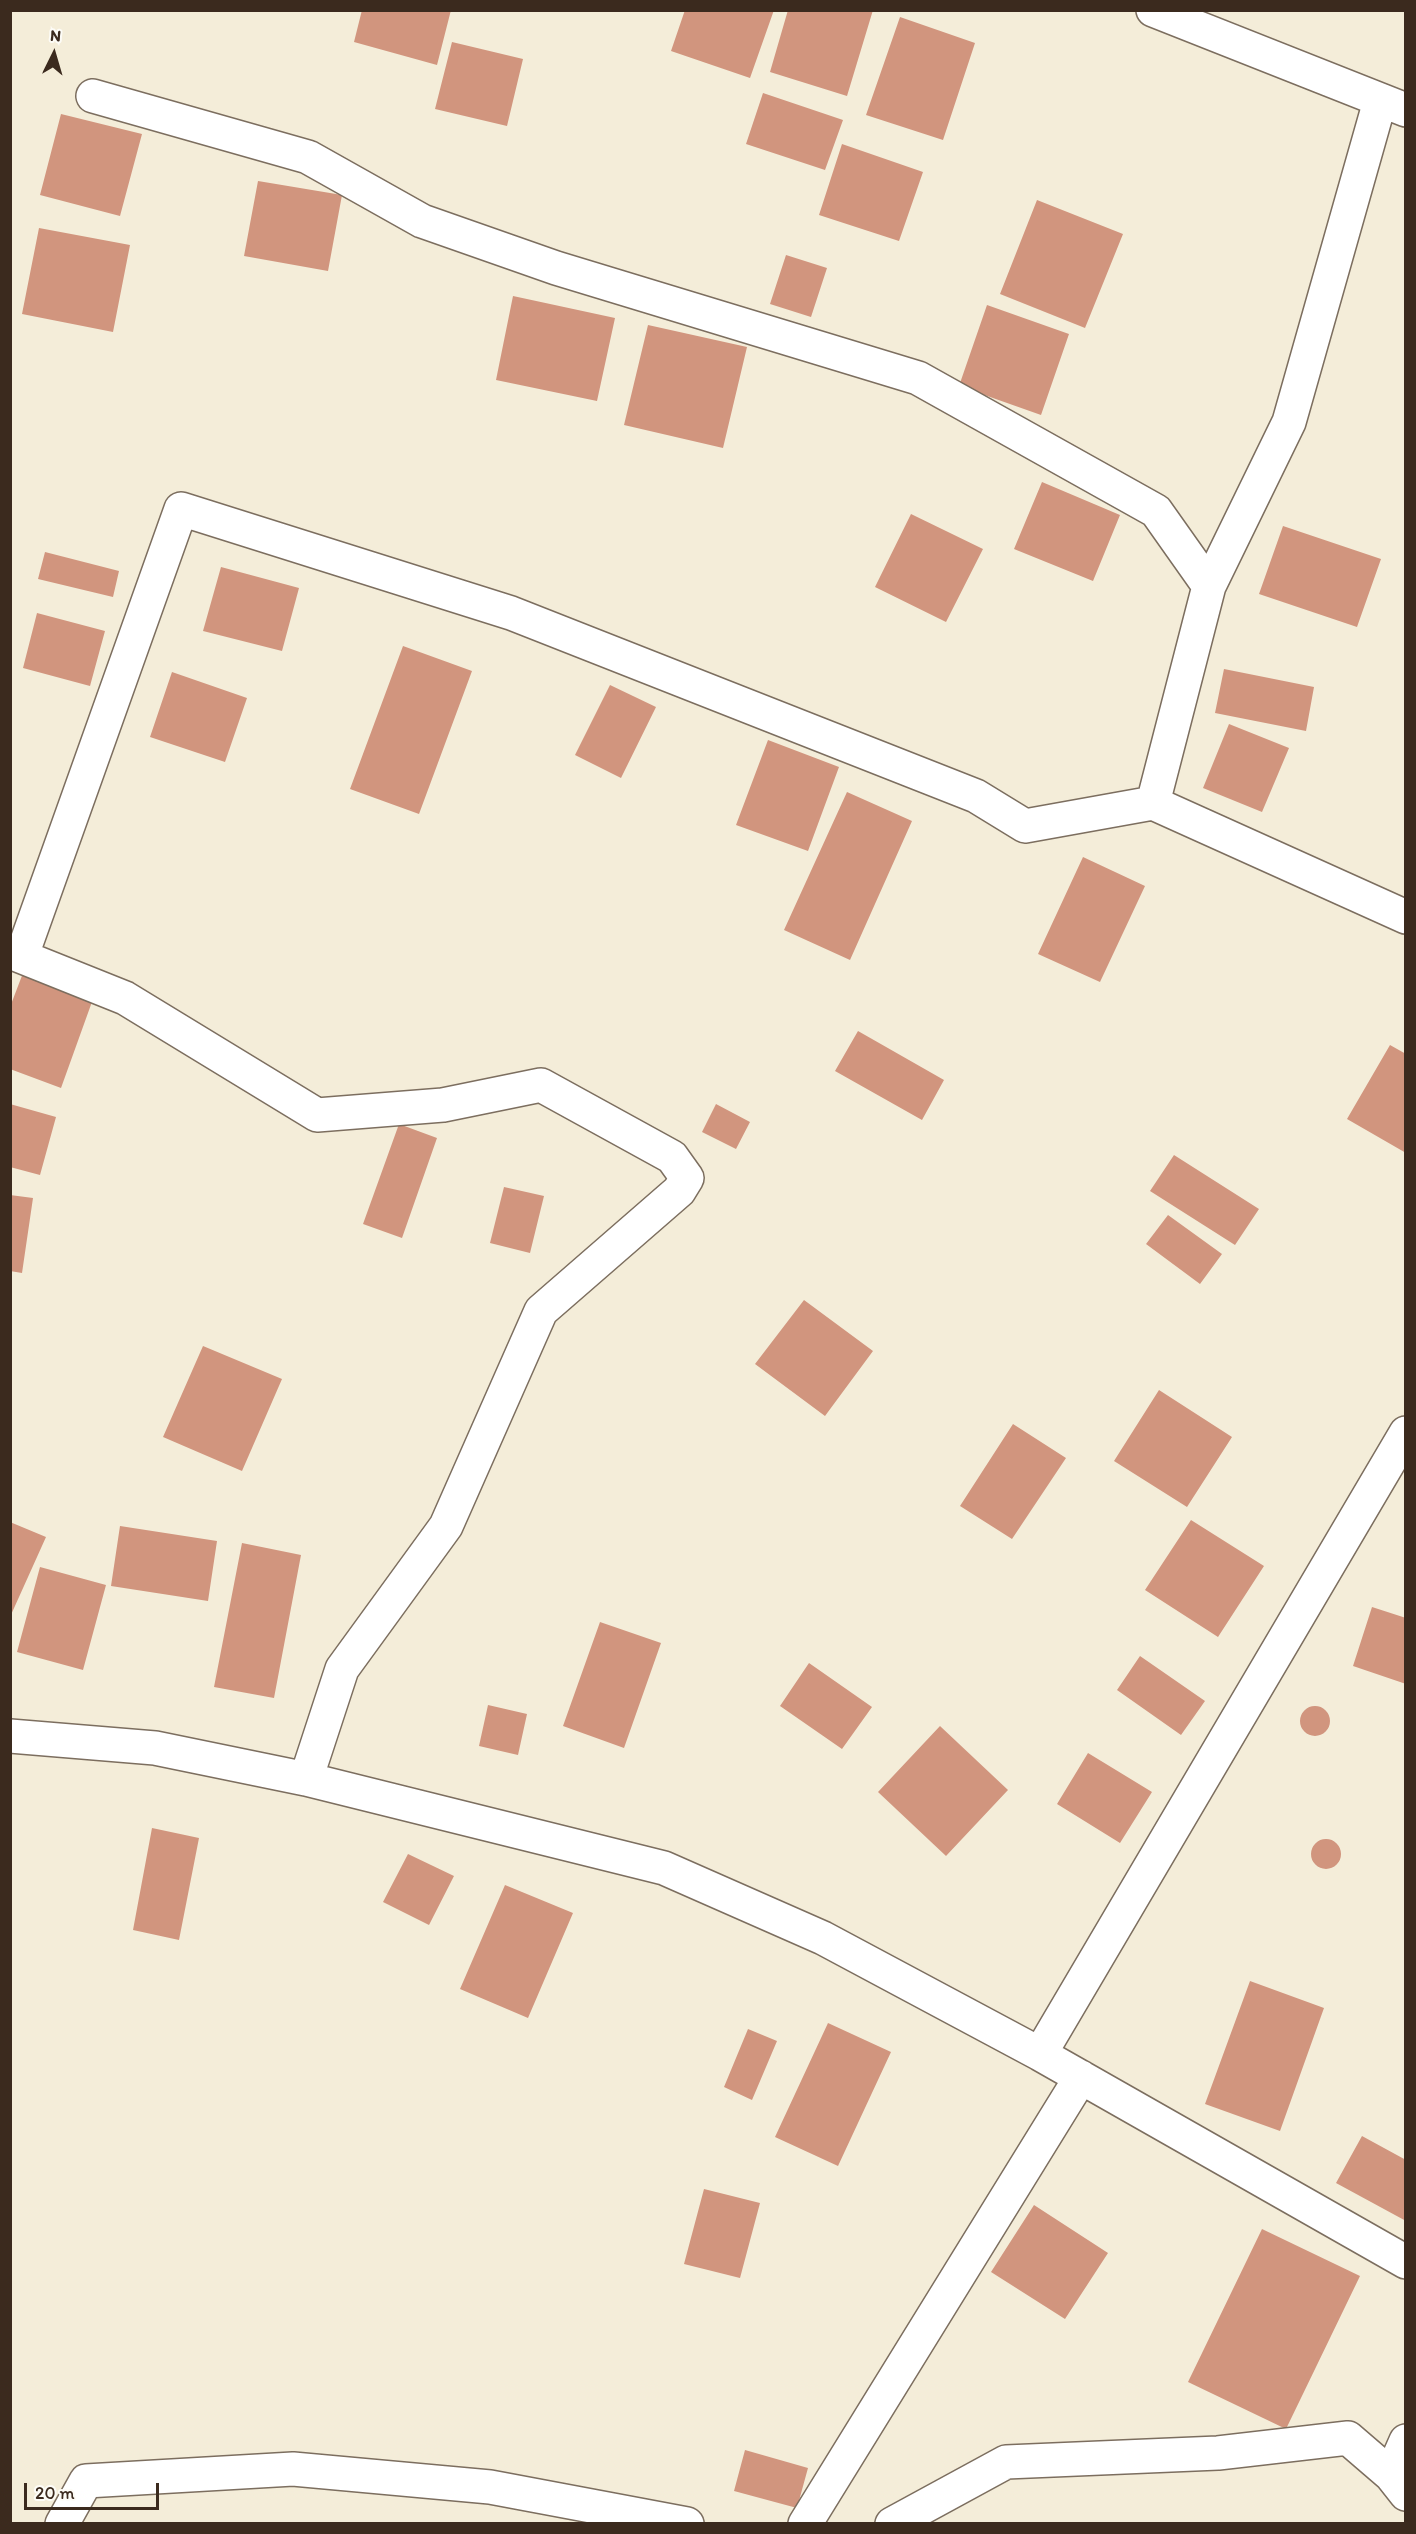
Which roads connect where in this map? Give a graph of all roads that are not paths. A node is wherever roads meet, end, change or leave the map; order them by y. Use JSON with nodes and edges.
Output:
{"nodes":[{"id":1,"x":1153,"y":10,"type":"edge"},
{"id":2,"x":93,"y":96,"type":"dead end"},
{"id":3,"x":1393,"y":105,"type":"edge"},
{"id":4,"x":1209,"y":586,"type":"junction"},
{"id":5,"x":1153,"y":803,"type":"junction"},
{"id":6,"x":1406,"y":917,"type":"edge"},
{"id":7,"x":16,"y":953,"type":"edge"},
{"id":8,"x":1406,"y":1433,"type":"edge"},
{"id":9,"x":10,"y":1736,"type":"edge"},
{"id":10,"x":306,"y":1779,"type":"junction"},
{"id":11,"x":1040,"y":2054,"type":"junction"},
{"id":12,"x":1081,"y":2077,"type":"junction"},
{"id":13,"x":1406,"y":2262,"type":"edge"},
{"id":14,"x":1406,"y":2441,"type":"edge"},
{"id":15,"x":1398,"y":2485,"type":"edge"},
{"id":16,"x":62,"y":2523,"type":"edge"},
{"id":17,"x":687,"y":2523,"type":"edge"},
{"id":18,"x":805,"y":2523,"type":"edge"},
{"id":19,"x":892,"y":2523,"type":"edge"}],
"edges":[{"from":1,"to":3,"type":"street"},
{"from":2,"to":4,"type":"street"},
{"from":3,"to":4,"type":"street"},
{"from":4,"to":5,"type":"street"},
{"from":5,"to":6,"type":"street"},
{"from":5,"to":7,"type":"street"},
{"from":7,"to":10,"type":"street"},
{"from":8,"to":11,"type":"street"},
{"from":9,"to":10,"type":"street"},
{"from":10,"to":11,"type":"street"},
{"from":11,"to":12,"type":"street"},
{"from":12,"to":13,"type":"street"},
{"from":12,"to":18,"type":"street"},
{"from":14,"to":15,"type":"street"},
{"from":15,"to":19,"type":"street"},
{"from":16,"to":17,"type":"street"}]}
